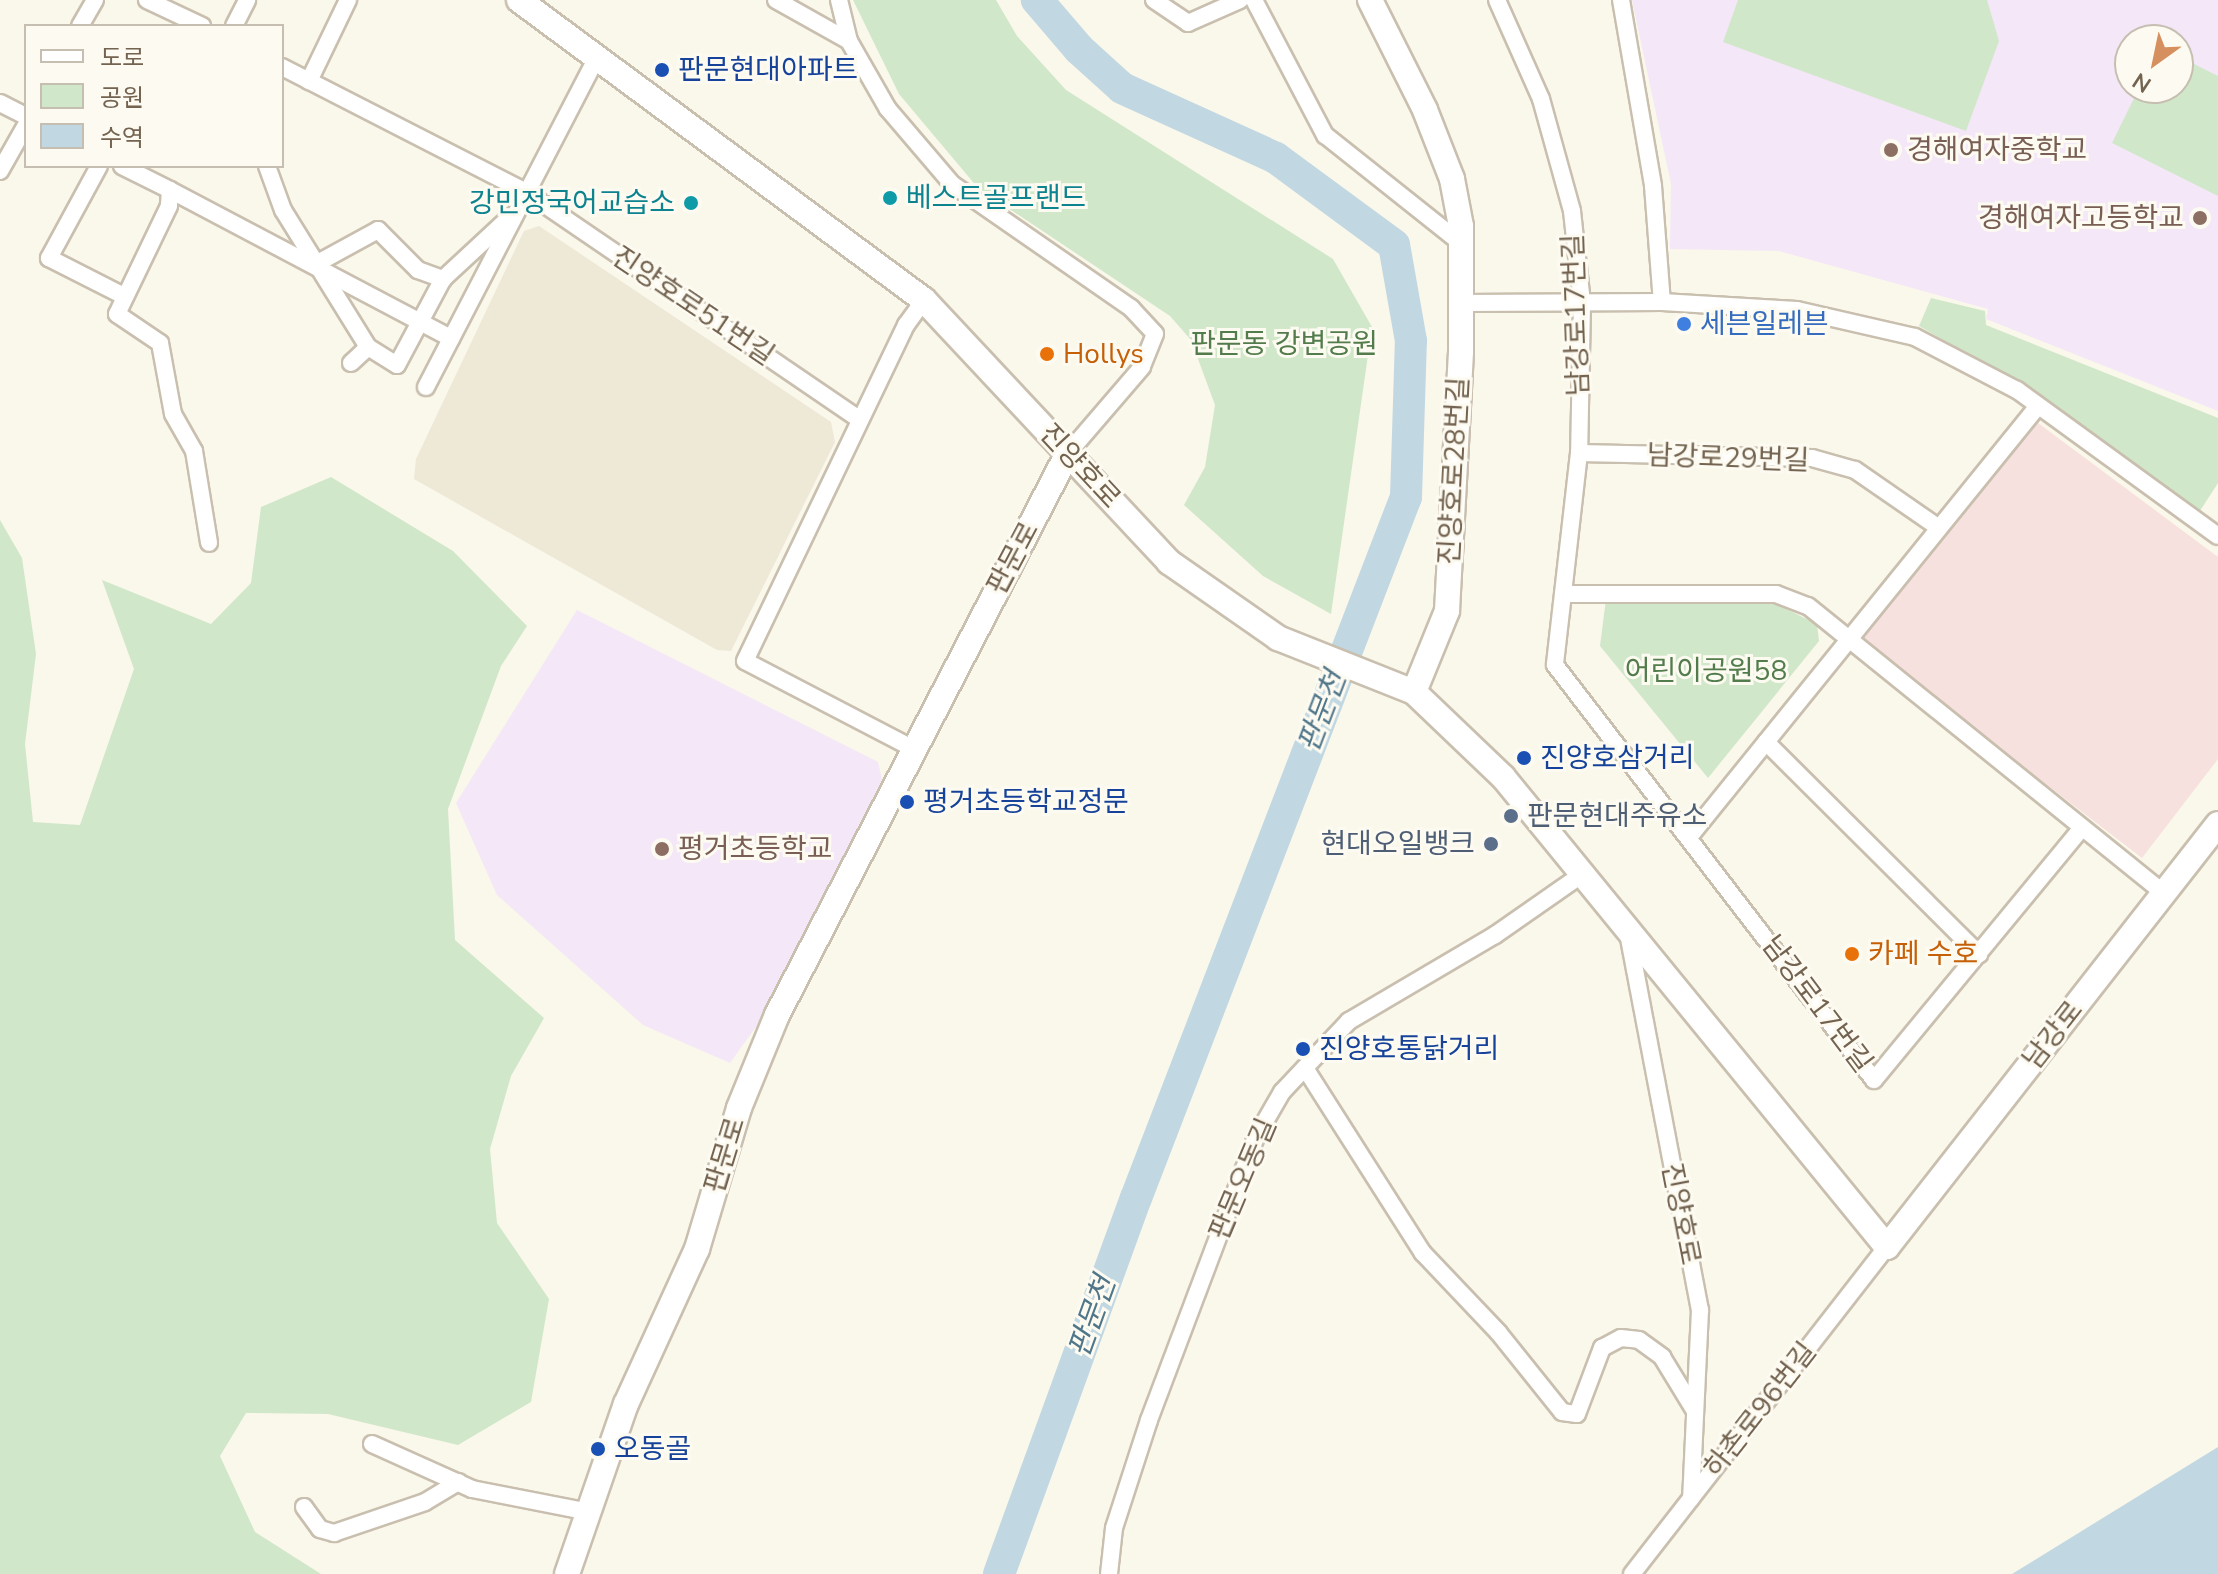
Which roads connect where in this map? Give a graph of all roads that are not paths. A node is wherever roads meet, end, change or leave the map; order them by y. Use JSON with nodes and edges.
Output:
{"nodes":[{"id":1,"x":95,"y":0,"type":"edge"},
{"id":2,"x":147,"y":0,"type":"edge"},
{"id":3,"x":247,"y":0,"type":"edge"},
{"id":4,"x":348,"y":0,"type":"edge"},
{"id":5,"x":519,"y":0,"type":"edge"},
{"id":6,"x":776,"y":0,"type":"edge"},
{"id":7,"x":839,"y":0,"type":"edge"},
{"id":8,"x":1154,"y":0,"type":"edge"},
{"id":9,"x":1240,"y":0,"type":"edge"},
{"id":10,"x":1254,"y":0,"type":"edge"},
{"id":11,"x":1370,"y":0,"type":"edge"},
{"id":12,"x":1497,"y":0,"type":"edge"},
{"id":13,"x":1621,"y":0,"type":"edge"},
{"id":14,"x":81,"y":24,"type":"edge"},
{"id":15,"x":198,"y":24,"type":"edge"},
{"id":16,"x":235,"y":24,"type":"edge"},
{"id":17,"x":849,"y":41,"type":"junction"},
{"id":18,"x":598,"y":55,"type":"junction"},
{"id":19,"x":284,"y":68,"type":"edge"},
{"id":20,"x":309,"y":81,"type":"junction"},
{"id":21,"x":0,"y":103,"type":"edge"},
{"id":22,"x":24,"y":115,"type":"edge"},
{"id":23,"x":24,"y":129,"type":"edge"},
{"id":24,"x":98,"y":168,"type":"edge"},
{"id":25,"x":126,"y":168,"type":"edge"},
{"id":26,"x":268,"y":168,"type":"edge"},
{"id":27,"x":0,"y":171,"type":"edge"},
{"id":28,"x":170,"y":190,"type":"junction"},
{"id":29,"x":526,"y":192,"type":"junction"},
{"id":30,"x":515,"y":213,"type":"junction"},
{"id":31,"x":1461,"y":243,"type":"junction"},
{"id":32,"x":314,"y":265,"type":"junction"},
{"id":33,"x":443,"y":279,"type":"junction"},
{"id":34,"x":122,"y":295,"type":"junction"},
{"id":35,"x":924,"y":300,"type":"junction"},
{"id":36,"x":1662,"y":302,"type":"junction"},
{"id":37,"x":1462,"y":303,"type":"junction"},
{"id":38,"x":1582,"y":303,"type":"junction"},
{"id":39,"x":421,"y":320,"type":"junction"},
{"id":40,"x":451,"y":338,"type":"junction"},
{"id":41,"x":368,"y":347,"type":"junction"},
{"id":42,"x":351,"y":363,"type":"dead end"},
{"id":43,"x":426,"y":387,"type":"dead end"},
{"id":44,"x":2038,"y":406,"type":"junction"},
{"id":45,"x":860,"y":420,"type":"junction"},
{"id":46,"x":1068,"y":453,"type":"junction"},
{"id":47,"x":1579,"y":453,"type":"junction"},
{"id":48,"x":1939,"y":528,"type":"junction"},
{"id":49,"x":2218,"y":536,"type":"edge"},
{"id":50,"x":209,"y":543,"type":"dead end"},
{"id":51,"x":1563,"y":594,"type":"junction"},
{"id":52,"x":1850,"y":640,"type":"junction"},
{"id":53,"x":1405,"y":688,"type":"junction"},
{"id":54,"x":1766,"y":742,"type":"junction"},
{"id":55,"x":912,"y":748,"type":"junction"},
{"id":56,"x":2218,"y":824,"type":"edge"},
{"id":57,"x":2080,"y":830,"type":"junction"},
{"id":58,"x":1690,"y":836,"type":"junction"},
{"id":59,"x":1581,"y":875,"type":"junction"},
{"id":60,"x":2164,"y":893,"type":"junction"},
{"id":61,"x":1627,"y":932,"type":"junction"},
{"id":62,"x":1979,"y":954,"type":"junction"},
{"id":63,"x":1305,"y":1068,"type":"junction"},
{"id":64,"x":1887,"y":1247,"type":"junction"},
{"id":65,"x":1695,"y":1411,"type":"junction"},
{"id":66,"x":372,"y":1444,"type":"dead end"},
{"id":67,"x":458,"y":1482,"type":"junction"},
{"id":68,"x":1691,"y":1498,"type":"junction"},
{"id":69,"x":304,"y":1507,"type":"dead end"},
{"id":70,"x":589,"y":1512,"type":"junction"},
{"id":71,"x":567,"y":1574,"type":"edge"},
{"id":72,"x":1109,"y":1574,"type":"edge"},
{"id":73,"x":1632,"y":1574,"type":"edge"}],
"edges":[{"from":1,"to":14,"type":"street"},
{"from":2,"to":15,"type":"street"},
{"from":3,"to":16,"type":"street"},
{"from":4,"to":20,"type":"street"},
{"from":5,"to":18,"type":"street","name":"진양호로"},
{"from":6,"to":17,"type":"street"},
{"from":7,"to":17,"type":"street"},
{"from":8,"to":9,"type":"street"},
{"from":10,"to":31,"type":"street"},
{"from":11,"to":31,"type":"street","name":"진양호로28번길"},
{"from":12,"to":38,"type":"street","name":"남강로17번길"},
{"from":13,"to":36,"type":"street"},
{"from":17,"to":46,"type":"street"},
{"from":18,"to":29,"type":"street"},
{"from":18,"to":35,"type":"street","name":"진양호로"},
{"from":19,"to":20,"type":"street","name":"진양호로51번길"},
{"from":20,"to":29,"type":"street","name":"진양호로51번길"},
{"from":21,"to":22,"type":"street"},
{"from":23,"to":27,"type":"street"},
{"from":24,"to":34,"type":"street"},
{"from":25,"to":28,"type":"street"},
{"from":26,"to":32,"type":"street"},
{"from":28,"to":32,"type":"street"},
{"from":28,"to":34,"type":"street"},
{"from":29,"to":30,"type":"street"},
{"from":29,"to":45,"type":"street","name":"진양호로51번길"},
{"from":30,"to":33,"type":"street"},
{"from":30,"to":40,"type":"street"},
{"from":31,"to":37,"type":"street","name":"진양호로28번길"},
{"from":32,"to":33,"type":"street"},
{"from":32,"to":39,"type":"street"},
{"from":32,"to":41,"type":"street"},
{"from":33,"to":39,"type":"street"},
{"from":34,"to":50,"type":"street"},
{"from":35,"to":45,"type":"street"},
{"from":35,"to":46,"type":"street","name":"진양호로"},
{"from":36,"to":38,"type":"street"},
{"from":36,"to":44,"type":"street"},
{"from":37,"to":38,"type":"street"},
{"from":37,"to":53,"type":"street","name":"진양호로28번길"},
{"from":38,"to":47,"type":"street","name":"남강로17번길"},
{"from":39,"to":40,"type":"street"},
{"from":39,"to":41,"type":"street"},
{"from":40,"to":43,"type":"street"},
{"from":41,"to":42,"type":"street"},
{"from":44,"to":48,"type":"street"},
{"from":44,"to":49,"type":"street"},
{"from":45,"to":55,"type":"street"},
{"from":46,"to":53,"type":"street","name":"진양호로"},
{"from":46,"to":55,"type":"street","name":"판문로"},
{"from":47,"to":48,"type":"street","name":"남강로29번길"},
{"from":47,"to":51,"type":"street","name":"남강로17번길"},
{"from":48,"to":52,"type":"street"},
{"from":51,"to":52,"type":"street"},
{"from":51,"to":58,"type":"street","name":"남강로17번길"},
{"from":52,"to":54,"type":"street"},
{"from":52,"to":57,"type":"street"},
{"from":53,"to":59,"type":"street","name":"진양호로"},
{"from":54,"to":58,"type":"street"},
{"from":54,"to":62,"type":"street"},
{"from":55,"to":70,"type":"street","name":"판문로"},
{"from":56,"to":60,"type":"street","name":"남강로"},
{"from":57,"to":60,"type":"street"},
{"from":57,"to":62,"type":"street","name":"남강로17번길"},
{"from":58,"to":62,"type":"street","name":"남강로17번길"},
{"from":59,"to":61,"type":"street","name":"진양호로"},
{"from":59,"to":63,"type":"street","name":"판문오동길"},
{"from":60,"to":64,"type":"street","name":"남강로"},
{"from":61,"to":64,"type":"street","name":"진양호로"},
{"from":61,"to":65,"type":"street","name":"진양호로"},
{"from":63,"to":65,"type":"street"},
{"from":63,"to":72,"type":"street","name":"판문오동길"},
{"from":64,"to":68,"type":"street","name":"하촌로96번길"},
{"from":65,"to":68,"type":"street","name":"진양호로"},
{"from":66,"to":67,"type":"street"},
{"from":67,"to":69,"type":"street"},
{"from":67,"to":70,"type":"street"},
{"from":68,"to":73,"type":"street","name":"하촌로96번길"},
{"from":70,"to":71,"type":"street","name":"판문로"}]}
